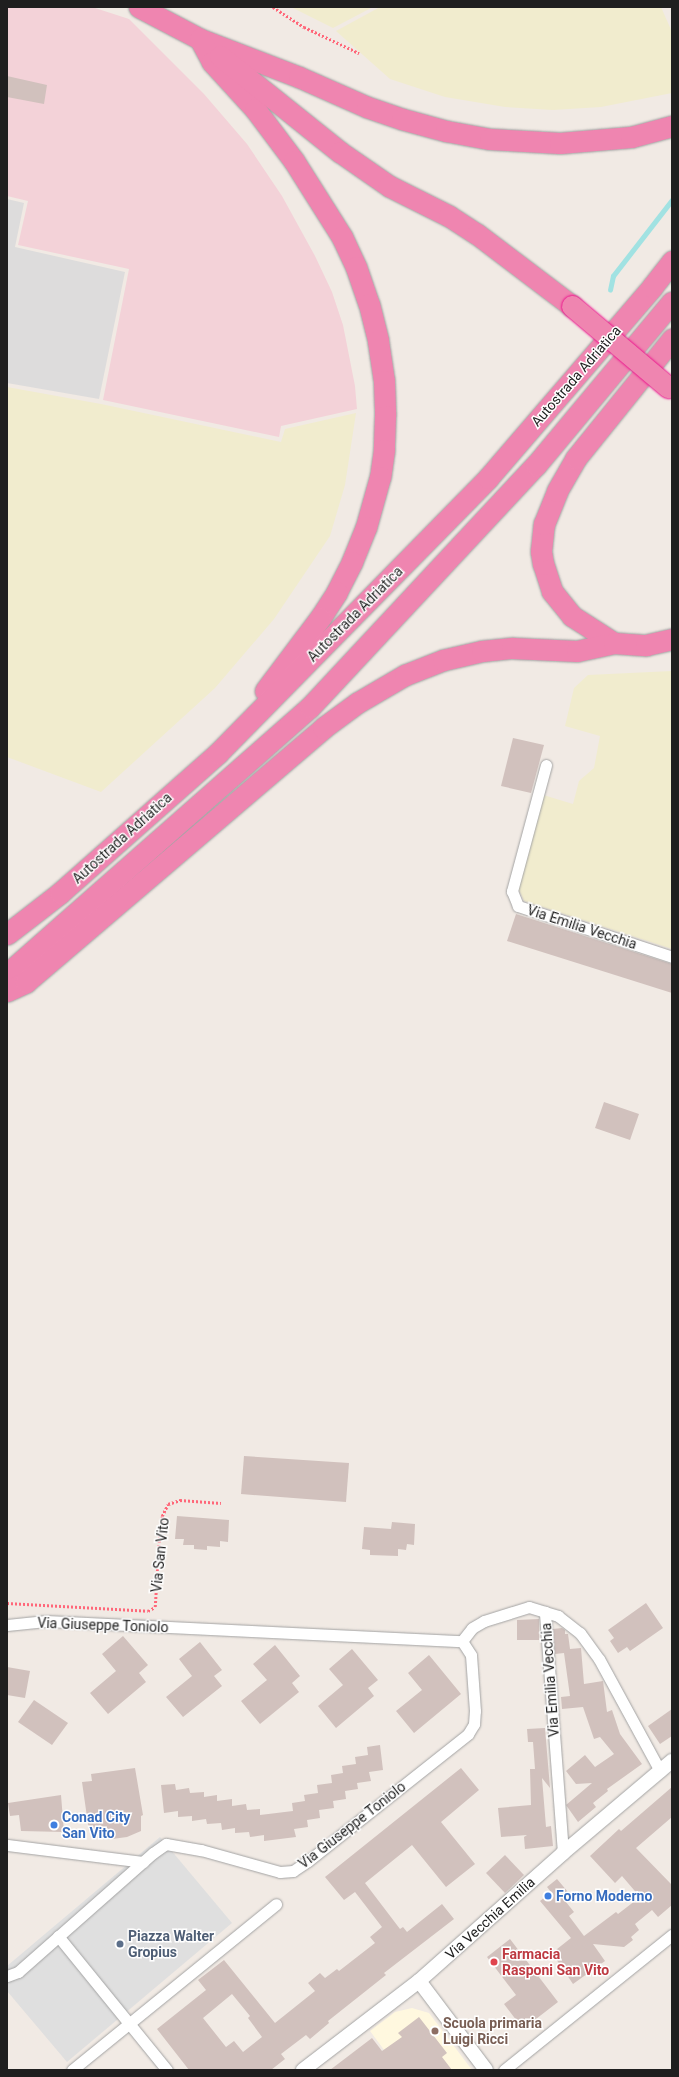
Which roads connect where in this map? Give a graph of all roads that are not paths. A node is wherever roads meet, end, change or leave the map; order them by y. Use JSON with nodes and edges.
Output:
{"nodes":[{"id":1,"x":139,"y":7,"type":"edge"},
{"id":2,"x":173,"y":7,"type":"edge"},
{"id":3,"x":200,"y":39,"type":"junction"},
{"id":4,"x":672,"y":126,"type":"edge"},
{"id":5,"x":672,"y":261,"type":"edge"},
{"id":6,"x":672,"y":302,"type":"edge"},
{"id":7,"x":672,"y":339,"type":"edge"},
{"id":8,"x":670,"y":389,"type":"edge"},
{"id":9,"x":672,"y":639,"type":"edge"},
{"id":10,"x":614,"y":643,"type":"junction"},
{"id":11,"x":218,"y":753,"type":"junction"},
{"id":12,"x":546,"y":765,"type":"dead end"},
{"id":13,"x":7,"y":934,"type":"edge"},
{"id":14,"x":672,"y":957,"type":"edge"},
{"id":15,"x":7,"y":974,"type":"edge"},
{"id":16,"x":7,"y":991,"type":"edge"},
{"id":17,"x":545,"y":1612,"type":"junction"},
{"id":18,"x":7,"y":1625,"type":"edge"},
{"id":19,"x":462,"y":1641,"type":"junction"},
{"id":20,"x":672,"y":1761,"type":"edge"},
{"id":21,"x":660,"y":1771,"type":"junction"},
{"id":22,"x":7,"y":1846,"type":"edge"},
{"id":23,"x":563,"y":1853,"type":"junction"},
{"id":24,"x":143,"y":1862,"type":"junction"},
{"id":25,"x":276,"y":1904,"type":"dead end"},
{"id":26,"x":672,"y":1934,"type":"edge"},
{"id":27,"x":58,"y":1936,"type":"junction"},
{"id":28,"x":7,"y":1976,"type":"edge"},
{"id":29,"x":419,"y":1981,"type":"junction"},
{"id":30,"x":128,"y":2023,"type":"junction"},
{"id":31,"x":72,"y":2070,"type":"edge"},
{"id":32,"x":167,"y":2070,"type":"edge"},
{"id":33,"x":303,"y":2070,"type":"edge"},
{"id":34,"x":486,"y":2070,"type":"edge"},
{"id":35,"x":504,"y":2070,"type":"edge"}],
"edges":[{"from":1,"to":3,"type":"highway"},
{"from":2,"to":3,"type":"highway"},
{"from":3,"to":4,"type":"highway"},
{"from":3,"to":8,"type":"highway","bridge":true},
{"from":3,"to":11,"type":"highway"},
{"from":5,"to":11,"type":"highway","name":"Autostrada Adriatica"},
{"from":6,"to":15,"type":"highway","name":"Autostrada Adriatica"},
{"from":7,"to":10,"type":"highway"},
{"from":9,"to":10,"type":"highway"},
{"from":10,"to":16,"type":"highway"},
{"from":11,"to":13,"type":"highway","name":"Autostrada Adriatica"},
{"from":12,"to":14,"type":"street","name":"Via Emilia Vecchia"},
{"from":17,"to":19,"type":"street"},
{"from":17,"to":21,"type":"street","name":"Via Emilia Vecchia"},
{"from":17,"to":23,"type":"street","name":"Via Emilia Vecchia"},
{"from":18,"to":19,"type":"street","name":"Via Giuseppe Toniolo"},
{"from":19,"to":24,"type":"street","name":"Via Giuseppe Toniolo"},
{"from":20,"to":21,"type":"street","name":"Via Vecchia Emilia"},
{"from":21,"to":23,"type":"street","name":"Via Vecchia Emilia"},
{"from":22,"to":24,"type":"street"},
{"from":23,"to":29,"type":"street","name":"Via Vecchia Emilia"},
{"from":24,"to":27,"type":"street","name":"Via Giuseppe Toniolo"},
{"from":25,"to":30,"type":"street"},
{"from":26,"to":35,"type":"street"},
{"from":27,"to":28,"type":"street","name":"Via Giuseppe Toniolo"},
{"from":27,"to":30,"type":"street"},
{"from":29,"to":33,"type":"street","name":"Via Vecchia Emilia"},
{"from":29,"to":34,"type":"street"},
{"from":30,"to":31,"type":"street"},
{"from":30,"to":32,"type":"street"}]}
